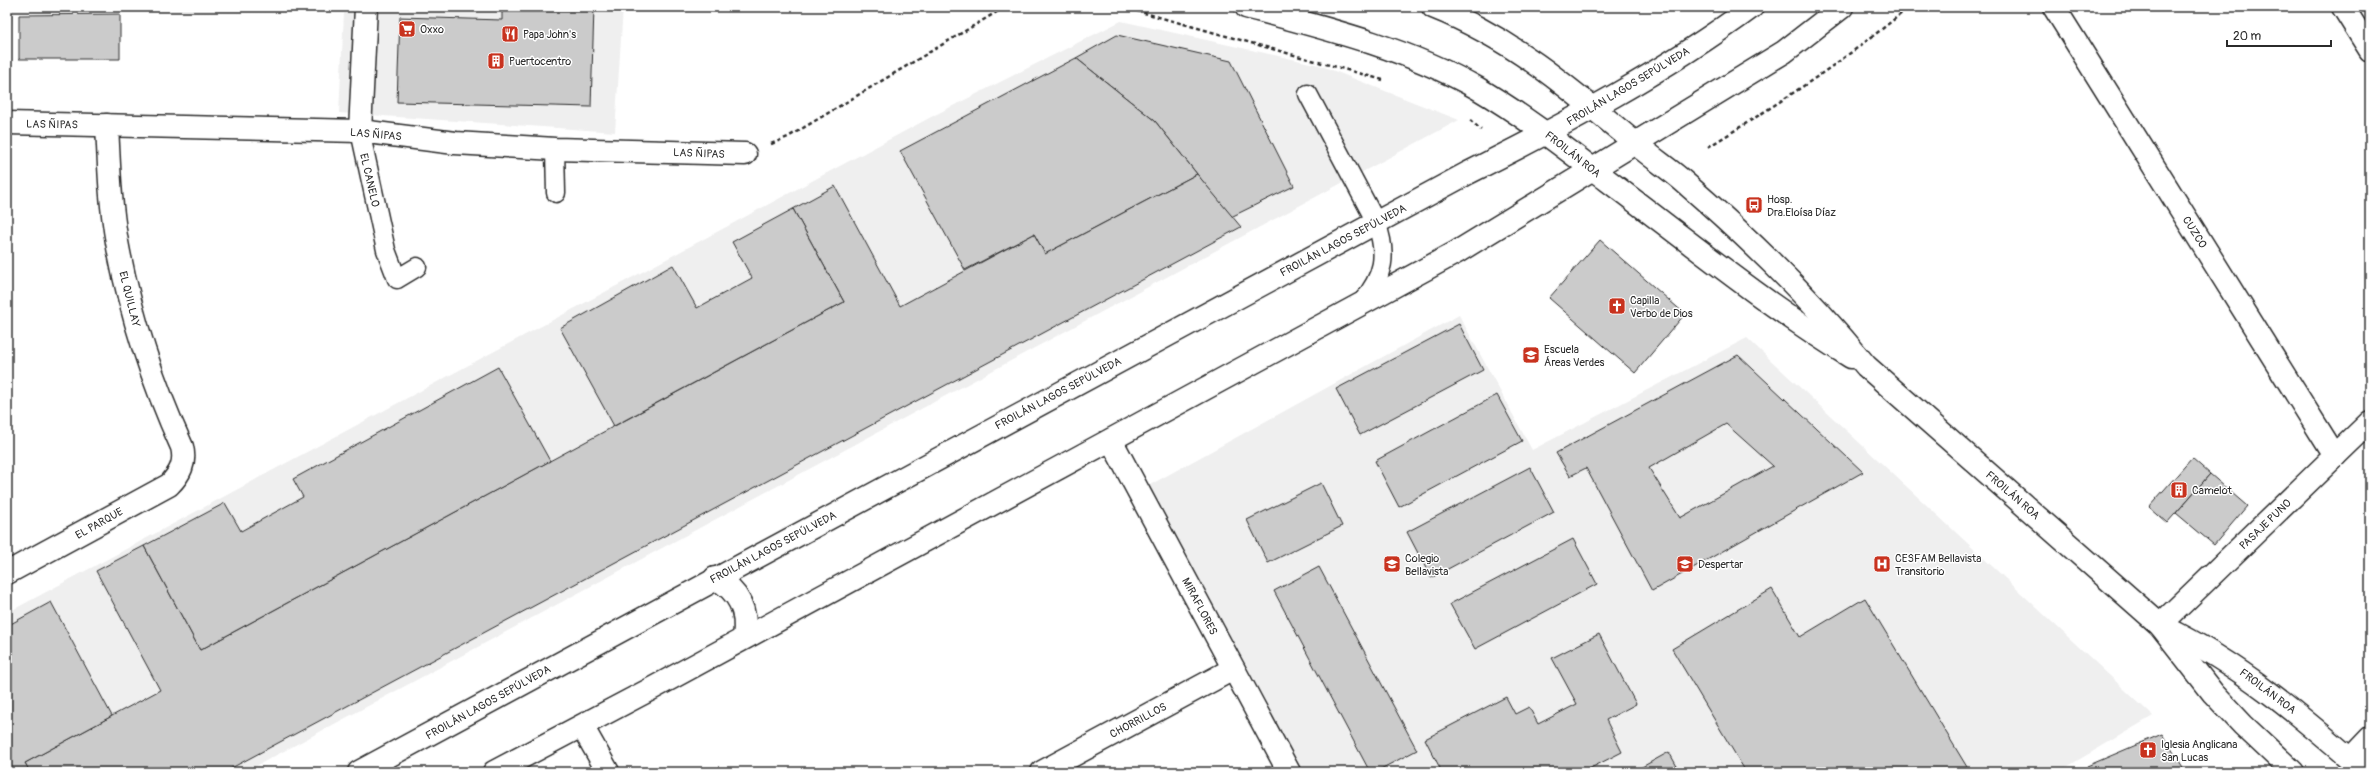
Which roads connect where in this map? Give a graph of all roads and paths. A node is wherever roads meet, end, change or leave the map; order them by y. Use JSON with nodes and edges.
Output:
{"nodes":[{"id":1,"x":366,"y":7,"type":"edge"},
{"id":2,"x":1004,"y":7,"type":"edge"},
{"id":3,"x":1123,"y":7,"type":"edge"},
{"id":4,"x":1246,"y":7,"type":"edge"},
{"id":5,"x":1433,"y":7,"type":"edge"},
{"id":6,"x":1752,"y":7,"type":"edge"},
{"id":7,"x":1842,"y":7,"type":"edge"},
{"id":8,"x":1909,"y":7,"type":"edge"},
{"id":9,"x":2054,"y":7,"type":"edge"},
{"id":10,"x":2343,"y":7,"type":"edge"},
{"id":11,"x":2370,"y":50,"type":"edge"},
{"id":12,"x":1385,"y":81,"type":"dead end"},
{"id":13,"x":1308,"y":94,"type":"dead end"},
{"id":14,"x":1594,"y":106,"type":"junction"},
{"id":15,"x":1466,"y":117,"type":"dead end"},
{"id":16,"x":7,"y":123,"type":"edge"},
{"id":17,"x":107,"y":125,"type":"junction"},
{"id":18,"x":1481,"y":130,"type":"dead end"},
{"id":19,"x":360,"y":132,"type":"junction"},
{"id":20,"x":1547,"y":134,"type":"junction"},
{"id":21,"x":1636,"y":144,"type":"junction"},
{"id":22,"x":1708,"y":147,"type":"dead end"},
{"id":23,"x":555,"y":148,"type":"junction"},
{"id":24,"x":745,"y":154,"type":"joint"},
{"id":25,"x":1594,"y":170,"type":"junction"},
{"id":26,"x":556,"y":193,"type":"dead end"},
{"id":27,"x":1376,"y":222,"type":"junction"},
{"id":28,"x":417,"y":267,"type":"dead end"},
{"id":29,"x":1357,"y":308,"type":"junction"},
{"id":30,"x":1866,"y":366,"type":"junction"},
{"id":31,"x":2370,"y":422,"type":"edge"},
{"id":32,"x":1112,"y":440,"type":"junction"},
{"id":33,"x":2335,"y":456,"type":"junction"},
{"id":34,"x":183,"y":465,"type":"joint"},
{"id":35,"x":7,"y":573,"type":"edge"},
{"id":36,"x":715,"y":578,"type":"junction"},
{"id":37,"x":2160,"y":625,"type":"junction"},
{"id":38,"x":744,"y":638,"type":"junction"},
{"id":39,"x":1234,"y":669,"type":"junction"},
{"id":40,"x":582,"y":726,"type":"junction"},
{"id":41,"x":2370,"y":738,"type":"edge"},
{"id":42,"x":391,"y":764,"type":"edge"},
{"id":43,"x":2358,"y":765,"type":"edge"},
{"id":44,"x":359,"y":772,"type":"edge"},
{"id":45,"x":494,"y":772,"type":"edge"},
{"id":46,"x":608,"y":772,"type":"edge"},
{"id":47,"x":1042,"y":772,"type":"edge"},
{"id":48,"x":1289,"y":772,"type":"edge"},
{"id":49,"x":2293,"y":772,"type":"edge"}],
"edges":[{"from":1,"to":19,"type":"street","name":"EL CANELO"},
{"from":2,"to":24,"type":"path"},
{"from":3,"to":12,"type":"path"},
{"from":4,"to":20,"type":"street","name":"FROILÁN ROA"},
{"from":5,"to":14,"type":"street","name":"FROILÁN ROA"},
{"from":6,"to":14,"type":"street","name":"FROILÁN LAGOS SEPÚLVEDA"},
{"from":7,"to":21,"type":"street"},
{"from":8,"to":22,"type":"path"},
{"from":9,"to":33,"type":"street","name":"CUZCO"},
{"from":10,"to":11,"type":"street"},
{"from":13,"to":27,"type":"lane"},
{"from":14,"to":20,"type":"street","name":"FROILÁN LAGOS SEPÚLVEDA"},
{"from":14,"to":21,"type":"street","name":"FROILÁN ROA"},
{"from":15,"to":18,"type":"path"},
{"from":16,"to":17,"type":"street","name":"LAS ÑIPAS"},
{"from":17,"to":19,"type":"street","name":"LAS ÑIPAS"},
{"from":17,"to":34,"type":"street","name":"EL QUILLAY"},
{"from":19,"to":23,"type":"street","name":"LAS ÑIPAS"},
{"from":19,"to":28,"type":"lane","name":"EL CANELO"},
{"from":20,"to":25,"type":"street","name":"FROILÁN ROA"},
{"from":20,"to":27,"type":"street","name":"FROILÁN LAGOS SEPÚLVEDA"},
{"from":21,"to":25,"type":"street"},
{"from":21,"to":30,"type":"street","name":"FROILÁN ROA"},
{"from":23,"to":24,"type":"street","name":"LAS ÑIPAS"},
{"from":23,"to":26,"type":"lane"},
{"from":25,"to":29,"type":"street"},
{"from":25,"to":30,"type":"street","name":"FROILÁN ROA"},
{"from":27,"to":29,"type":"lane"},
{"from":27,"to":36,"type":"street","name":"FROILÁN LAGOS SEPÚLVEDA"},
{"from":29,"to":32,"type":"street"},
{"from":30,"to":37,"type":"street","name":"FROILÁN ROA"},
{"from":31,"to":33,"type":"street","name":"PASAJE PUNO"},
{"from":32,"to":38,"type":"street"},
{"from":32,"to":39,"type":"street","name":"MIRAFLORES"},
{"from":33,"to":37,"type":"street","name":"PASAJE PUNO"},
{"from":34,"to":35,"type":"street","name":"EL PARQUE"},
{"from":36,"to":38,"type":"street"},
{"from":36,"to":42,"type":"street","name":"FROILÁN LAGOS SEPÚLVEDA"},
{"from":37,"to":43,"type":"street","name":"FROILÁN ROA"},
{"from":37,"to":49,"type":"street","name":"FROILÁN ROA"},
{"from":38,"to":40,"type":"street"},
{"from":39,"to":47,"type":"street","name":"CHORRILLOS"},
{"from":39,"to":48,"type":"street","name":"MIRAFLORES"},
{"from":40,"to":45,"type":"street"},
{"from":40,"to":46,"type":"street"},
{"from":41,"to":43,"type":"street"},
{"from":42,"to":44,"type":"street","name":"FROILÁN LAGOS SEPÚLVEDA"}]}
